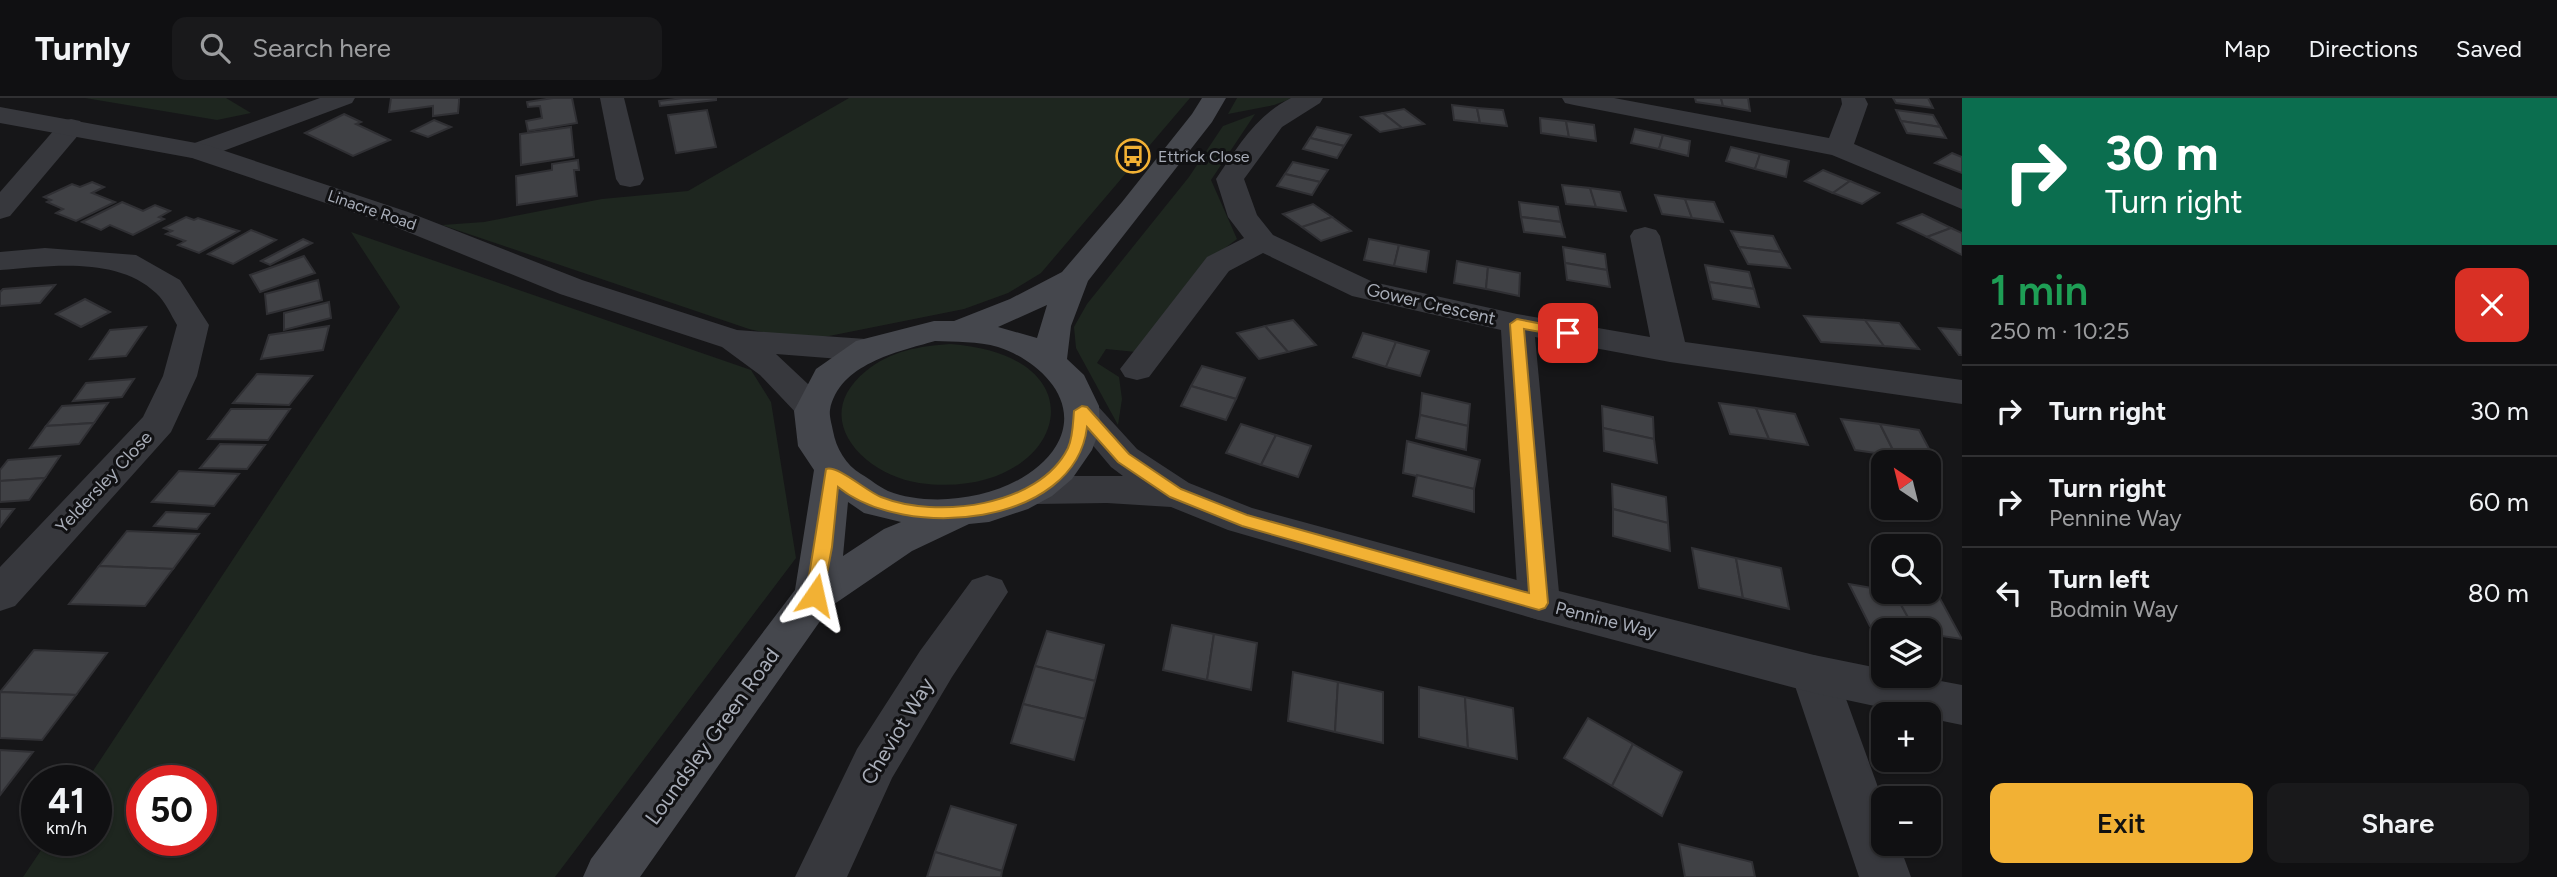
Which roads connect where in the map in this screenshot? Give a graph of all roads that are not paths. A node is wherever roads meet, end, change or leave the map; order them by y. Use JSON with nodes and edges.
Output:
{"nodes":[{"id":1,"x":343,"y":98,"type":"edge"},
{"id":2,"x":612,"y":98,"type":"edge"},
{"id":3,"x":1214,"y":98,"type":"edge"},
{"id":4,"x":1311,"y":98,"type":"edge"},
{"id":5,"x":1574,"y":98,"type":"edge"},
{"id":6,"x":1853,"y":98,"type":"edge"},
{"id":7,"x":0,"y":115,"type":"edge"},
{"id":8,"x":71,"y":127,"type":"junction"},
{"id":9,"x":1839,"y":148,"type":"junction"},
{"id":10,"x":198,"y":151,"type":"junction"},
{"id":11,"x":630,"y":179,"type":"dead end"},
{"id":12,"x":1962,"y":200,"type":"edge"},
{"id":13,"x":0,"y":210,"type":"edge"},
{"id":14,"x":1645,"y":236,"type":"dead end"},
{"id":15,"x":1262,"y":241,"type":"junction"},
{"id":16,"x":0,"y":261,"type":"edge"},
{"id":17,"x":1073,"y":279,"type":"junction"},
{"id":18,"x":1517,"y":324,"type":"junction"},
{"id":19,"x":959,"y":331,"type":"junction"},
{"id":20,"x":734,"y":340,"type":"junction"},
{"id":21,"x":866,"y":350,"type":"junction"},
{"id":22,"x":1670,"y":351,"type":"junction"},
{"id":23,"x":1050,"y":361,"type":"junction"},
{"id":24,"x":1137,"y":369,"type":"dead end"},
{"id":25,"x":1962,"y":392,"type":"edge"},
{"id":26,"x":812,"y":408,"type":"junction"},
{"id":27,"x":1082,"y":411,"type":"junction"},
{"id":28,"x":831,"y":473,"type":"junction"},
{"id":29,"x":1035,"y":490,"type":"junction"},
{"id":30,"x":1175,"y":493,"type":"junction"},
{"id":31,"x":963,"y":513,"type":"junction"},
{"id":32,"x":986,"y":593,"type":"dead end"},
{"id":33,"x":0,"y":594,"type":"edge"},
{"id":34,"x":815,"y":595,"type":"junction"},
{"id":35,"x":1539,"y":603,"type":"junction"},
{"id":36,"x":1814,"y":674,"type":"junction"},
{"id":37,"x":1962,"y":705,"type":"edge"},
{"id":38,"x":609,"y":877,"type":"edge"},
{"id":39,"x":821,"y":877,"type":"edge"},
{"id":40,"x":1885,"y":877,"type":"edge"}],
"edges":[{"from":1,"to":10,"type":"street"},
{"from":2,"to":11,"type":"street"},
{"from":3,"to":17,"type":"main road"},
{"from":4,"to":15,"type":"street","name":"Gower Crescent"},
{"from":5,"to":9,"type":"street"},
{"from":6,"to":9,"type":"street"},
{"from":7,"to":8,"type":"street","name":"Linacre Road"},
{"from":8,"to":10,"type":"street","name":"Linacre Road"},
{"from":8,"to":13,"type":"street"},
{"from":9,"to":12,"type":"street"},
{"from":10,"to":20,"type":"street","name":"Linacre Road"},
{"from":14,"to":22,"type":"street"},
{"from":15,"to":18,"type":"street","name":"Gower Crescent"},
{"from":15,"to":24,"type":"street"},
{"from":16,"to":33,"type":"street","name":"Yeldersley Close"},
{"from":17,"to":19,"type":"main road"},
{"from":17,"to":23,"type":"main road"},
{"from":18,"to":22,"type":"street","name":"Gower Crescent"},
{"from":18,"to":35,"type":"street"},
{"from":19,"to":21,"type":"main road"},
{"from":19,"to":23,"type":"main road"},
{"from":20,"to":21,"type":"street","name":"Linacre Road"},
{"from":20,"to":26,"type":"street","name":"Linacre Road"},
{"from":21,"to":26,"type":"main road"},
{"from":22,"to":25,"type":"street","name":"Gower Crescent"},
{"from":23,"to":27,"type":"main road"},
{"from":26,"to":28,"type":"main road"},
{"from":27,"to":29,"type":"main road"},
{"from":27,"to":30,"type":"street","name":"Pennine Way"},
{"from":28,"to":31,"type":"main road"},
{"from":28,"to":34,"type":"main road","name":"Loundsley Green Road"},
{"from":29,"to":30,"type":"street","name":"Pennine Way"},
{"from":29,"to":31,"type":"main road"},
{"from":30,"to":35,"type":"street","name":"Pennine Way"},
{"from":31,"to":34,"type":"main road","name":"Loundsley Green Road"},
{"from":32,"to":39,"type":"street","name":"Cheviot Way"},
{"from":34,"to":38,"type":"main road","name":"Loundsley Green Road"},
{"from":35,"to":36,"type":"street","name":"Pennine Way"},
{"from":36,"to":37,"type":"street","name":"Pennine Way"},
{"from":36,"to":40,"type":"street"}]}
